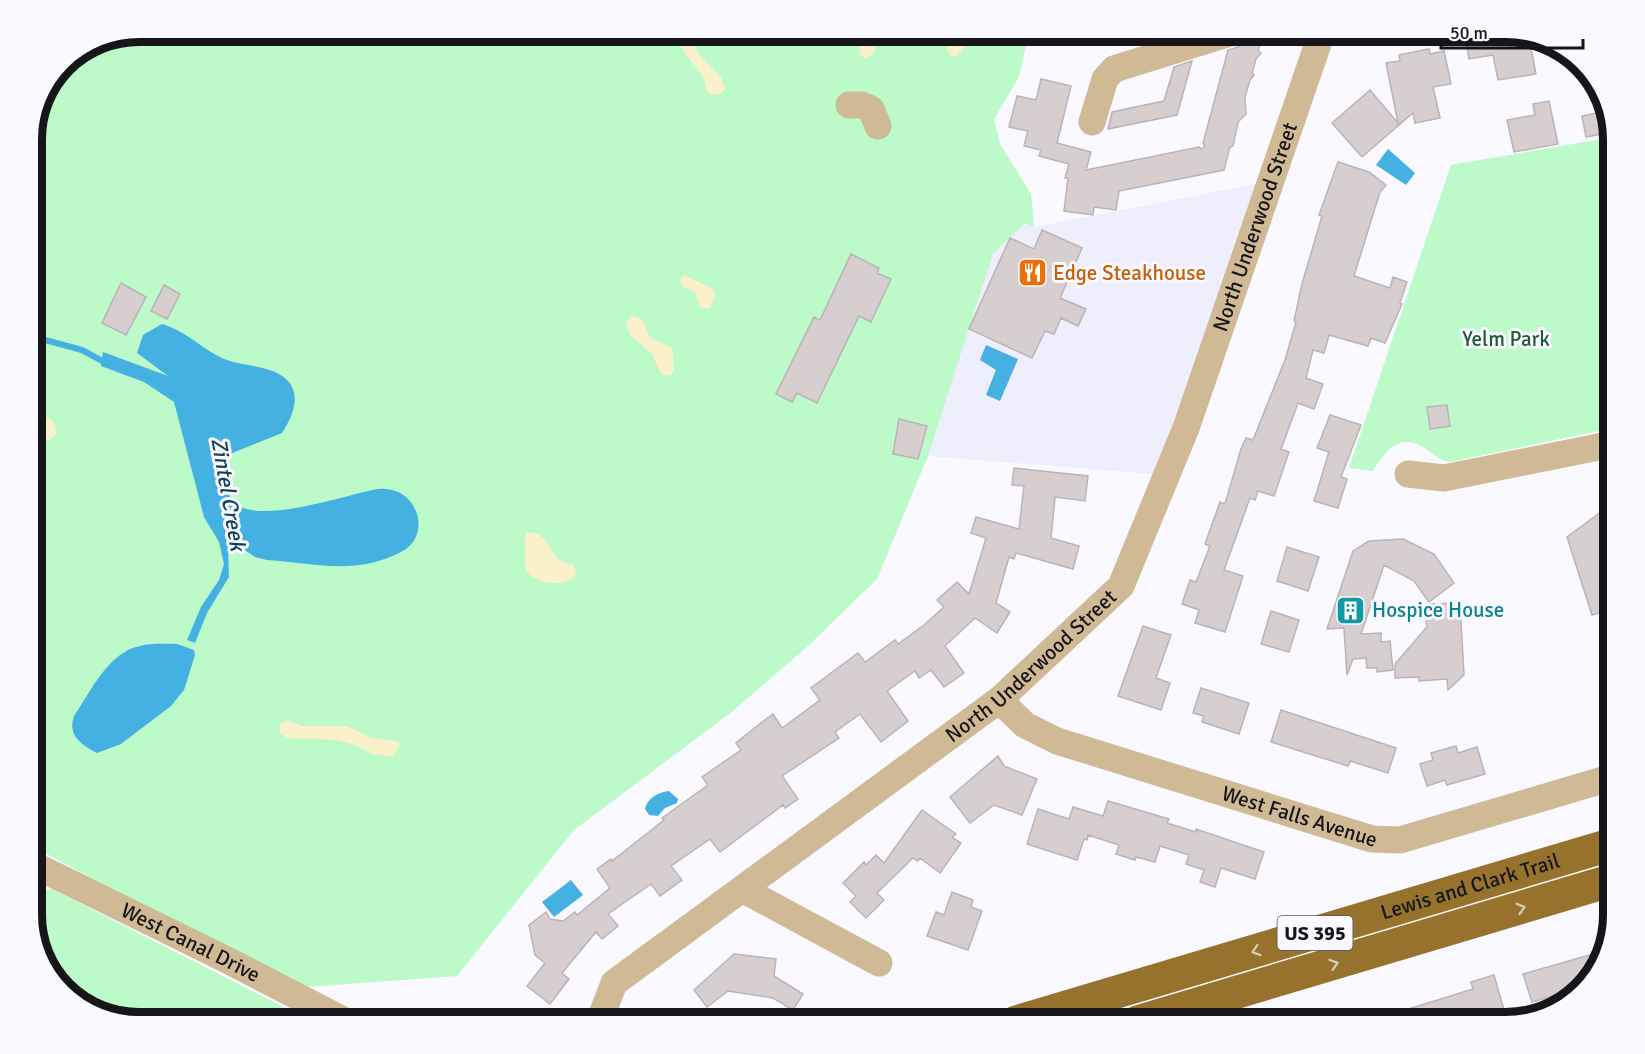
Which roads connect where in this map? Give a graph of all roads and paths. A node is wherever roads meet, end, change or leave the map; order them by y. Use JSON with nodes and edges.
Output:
{"nodes":[{"id":1,"x":1201,"y":42,"type":"edge"},
{"id":2,"x":1319,"y":42,"type":"edge"},
{"id":3,"x":849,"y":105,"type":"dead end"},
{"id":4,"x":1092,"y":123,"type":"dead end"},
{"id":5,"x":878,"y":126,"type":"dead end"},
{"id":6,"x":1603,"y":446,"type":"edge"},
{"id":7,"x":1408,"y":474,"type":"dead end"},
{"id":8,"x":999,"y":700,"type":"junction"},
{"id":9,"x":1603,"y":780,"type":"edge"},
{"id":10,"x":1603,"y":847,"type":"edge"},
{"id":11,"x":42,"y":869,"type":"edge"},
{"id":12,"x":1603,"y":883,"type":"edge"},
{"id":13,"x":744,"y":890,"type":"junction"},
{"id":14,"x":879,"y":963,"type":"dead end"},
{"id":15,"x":326,"y":1012,"type":"edge"},
{"id":16,"x":603,"y":1012,"type":"edge"},
{"id":17,"x":1053,"y":1012,"type":"edge"},
{"id":18,"x":1174,"y":1012,"type":"edge"}],
"edges":[{"from":1,"to":4,"type":"street"},
{"from":2,"to":8,"type":"street","name":"North Underwood Street"},
{"from":3,"to":5,"type":"street"},
{"from":6,"to":7,"type":"street"},
{"from":8,"to":9,"type":"street","name":"West Falls Avenue"},
{"from":8,"to":13,"type":"street","name":"North Underwood Street"},
{"from":10,"to":17,"type":"highway","name":"Lewis and Clark Trail","number":"US 395","one_way":true},
{"from":11,"to":15,"type":"street","name":"West Canal Drive"},
{"from":18,"to":12,"type":"highway","name":"Lewis and Clark Trail","number":"US 395","one_way":true},
{"from":13,"to":14,"type":"street"},
{"from":13,"to":16,"type":"street","name":"North Underwood Street"}]}
